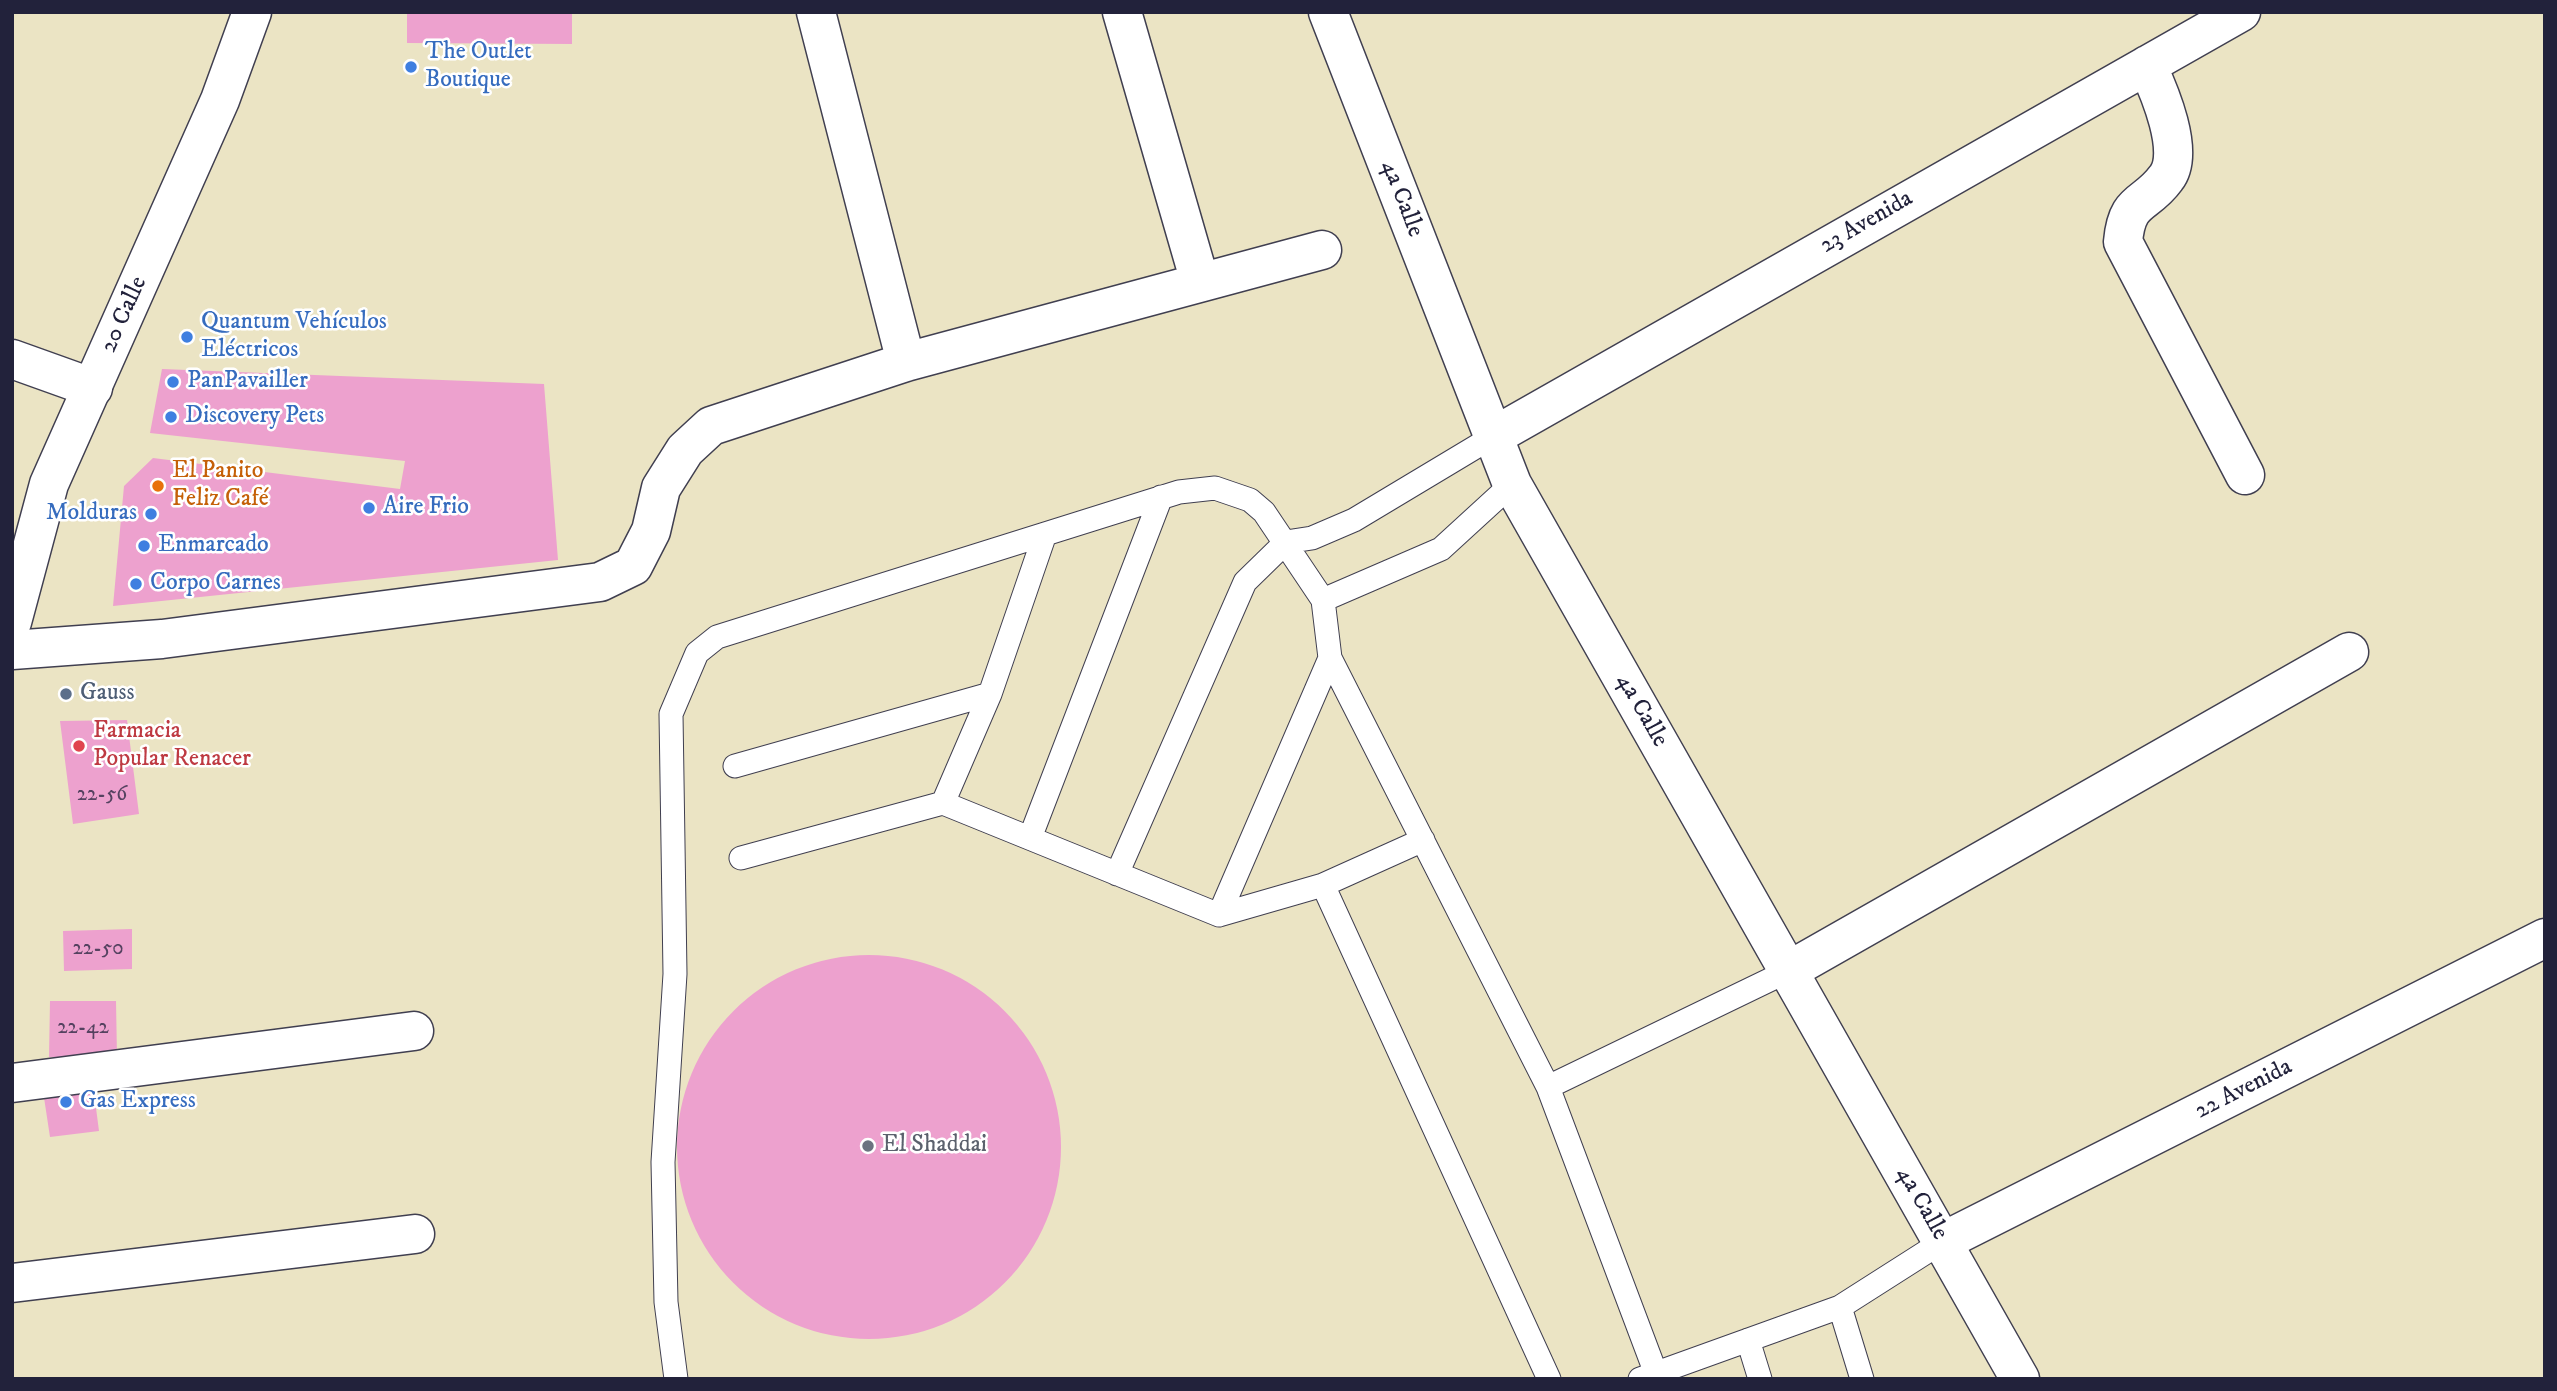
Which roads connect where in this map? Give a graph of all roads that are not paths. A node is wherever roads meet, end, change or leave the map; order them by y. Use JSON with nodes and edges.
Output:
{"nodes":[{"id":1,"x":252,"y":12,"type":"edge"},
{"id":2,"x":816,"y":12,"type":"edge"},
{"id":3,"x":1122,"y":12,"type":"edge"},
{"id":4,"x":1328,"y":12,"type":"edge"},
{"id":5,"x":2241,"y":12,"type":"edge"},
{"id":6,"x":2147,"y":65,"type":"junction"},
{"id":7,"x":1322,"y":250,"type":"dead end"},
{"id":8,"x":1200,"y":282,"type":"junction"},
{"id":9,"x":12,"y":359,"type":"edge"},
{"id":10,"x":906,"y":362,"type":"junction"},
{"id":11,"x":93,"y":388,"type":"junction"},
{"id":12,"x":1494,"y":436,"type":"junction"},
{"id":13,"x":2245,"y":475,"type":"dead end"},
{"id":14,"x":1513,"y":484,"type":"junction"},
{"id":15,"x":1161,"y":498,"type":"junction"},
{"id":16,"x":1045,"y":534,"type":"junction"},
{"id":17,"x":1286,"y":541,"type":"junction"},
{"id":18,"x":1323,"y":600,"type":"junction"},
{"id":19,"x":12,"y":622,"type":"edge"},
{"id":20,"x":12,"y":650,"type":"edge"},
{"id":21,"x":2349,"y":652,"type":"dead end"},
{"id":22,"x":1330,"y":658,"type":"junction"},
{"id":23,"x":990,"y":694,"type":"junction"},
{"id":24,"x":735,"y":766,"type":"dead end"},
{"id":25,"x":943,"y":803,"type":"junction"},
{"id":26,"x":1030,"y":838,"type":"junction"},
{"id":27,"x":1423,"y":840,"type":"junction"},
{"id":28,"x":741,"y":858,"type":"dead end"},
{"id":29,"x":1117,"y":874,"type":"junction"},
{"id":30,"x":1323,"y":885,"type":"junction"},
{"id":31,"x":1219,"y":915,"type":"junction"},
{"id":32,"x":2545,"y":938,"type":"edge"},
{"id":33,"x":1788,"y":971,"type":"junction"},
{"id":34,"x":414,"y":1031,"type":"dead end"},
{"id":35,"x":12,"y":1083,"type":"edge"},
{"id":36,"x":1548,"y":1087,"type":"junction"},
{"id":37,"x":415,"y":1234,"type":"dead end"},
{"id":38,"x":1942,"y":1242,"type":"junction"},
{"id":39,"x":12,"y":1283,"type":"edge"},
{"id":40,"x":1840,"y":1307,"type":"junction"},
{"id":41,"x":1748,"y":1340,"type":"junction"},
{"id":42,"x":1651,"y":1377,"type":"edge"},
{"id":43,"x":676,"y":1379,"type":"edge"},
{"id":44,"x":1549,"y":1379,"type":"edge"},
{"id":45,"x":1760,"y":1379,"type":"edge"},
{"id":46,"x":1862,"y":1379,"type":"edge"},
{"id":47,"x":2020,"y":1379,"type":"edge"}],
"edges":[{"from":1,"to":11,"type":"street","name":"20 Calle"},
{"from":2,"to":10,"type":"street"},
{"from":3,"to":8,"type":"street"},
{"from":4,"to":12,"type":"street","name":"4a Calle"},
{"from":5,"to":6,"type":"street","name":"23 Avenida"},
{"from":6,"to":12,"type":"street","name":"23 Avenida"},
{"from":6,"to":13,"type":"street"},
{"from":7,"to":8,"type":"street"},
{"from":8,"to":10,"type":"street"},
{"from":9,"to":11,"type":"street"},
{"from":10,"to":20,"type":"street"},
{"from":11,"to":19,"type":"street","name":"20 Calle"},
{"from":12,"to":14,"type":"street","name":"4a Calle"},
{"from":12,"to":17,"type":"lane"},
{"from":14,"to":18,"type":"lane"},
{"from":14,"to":33,"type":"street","name":"4a Calle"},
{"from":15,"to":16,"type":"lane"},
{"from":15,"to":17,"type":"lane"},
{"from":15,"to":26,"type":"lane"},
{"from":16,"to":23,"type":"lane"},
{"from":16,"to":43,"type":"lane"},
{"from":17,"to":18,"type":"lane"},
{"from":17,"to":29,"type":"lane"},
{"from":18,"to":22,"type":"lane"},
{"from":21,"to":33,"type":"street"},
{"from":22,"to":27,"type":"lane"},
{"from":22,"to":31,"type":"lane"},
{"from":23,"to":24,"type":"lane"},
{"from":23,"to":25,"type":"lane"},
{"from":25,"to":26,"type":"lane"},
{"from":25,"to":28,"type":"lane"},
{"from":26,"to":29,"type":"lane"},
{"from":27,"to":30,"type":"lane"},
{"from":27,"to":36,"type":"lane"},
{"from":29,"to":31,"type":"lane"},
{"from":30,"to":31,"type":"lane"},
{"from":30,"to":44,"type":"lane"},
{"from":32,"to":38,"type":"street","name":"22 Avenida"},
{"from":33,"to":36,"type":"lane"},
{"from":33,"to":38,"type":"street","name":"4a Calle"},
{"from":34,"to":35,"type":"street"},
{"from":36,"to":42,"type":"lane"},
{"from":37,"to":39,"type":"street"},
{"from":38,"to":40,"type":"lane"},
{"from":38,"to":47,"type":"street","name":"4a Calle"},
{"from":40,"to":41,"type":"lane"},
{"from":40,"to":46,"type":"lane"},
{"from":41,"to":42,"type":"lane"},
{"from":41,"to":45,"type":"lane"}]}
